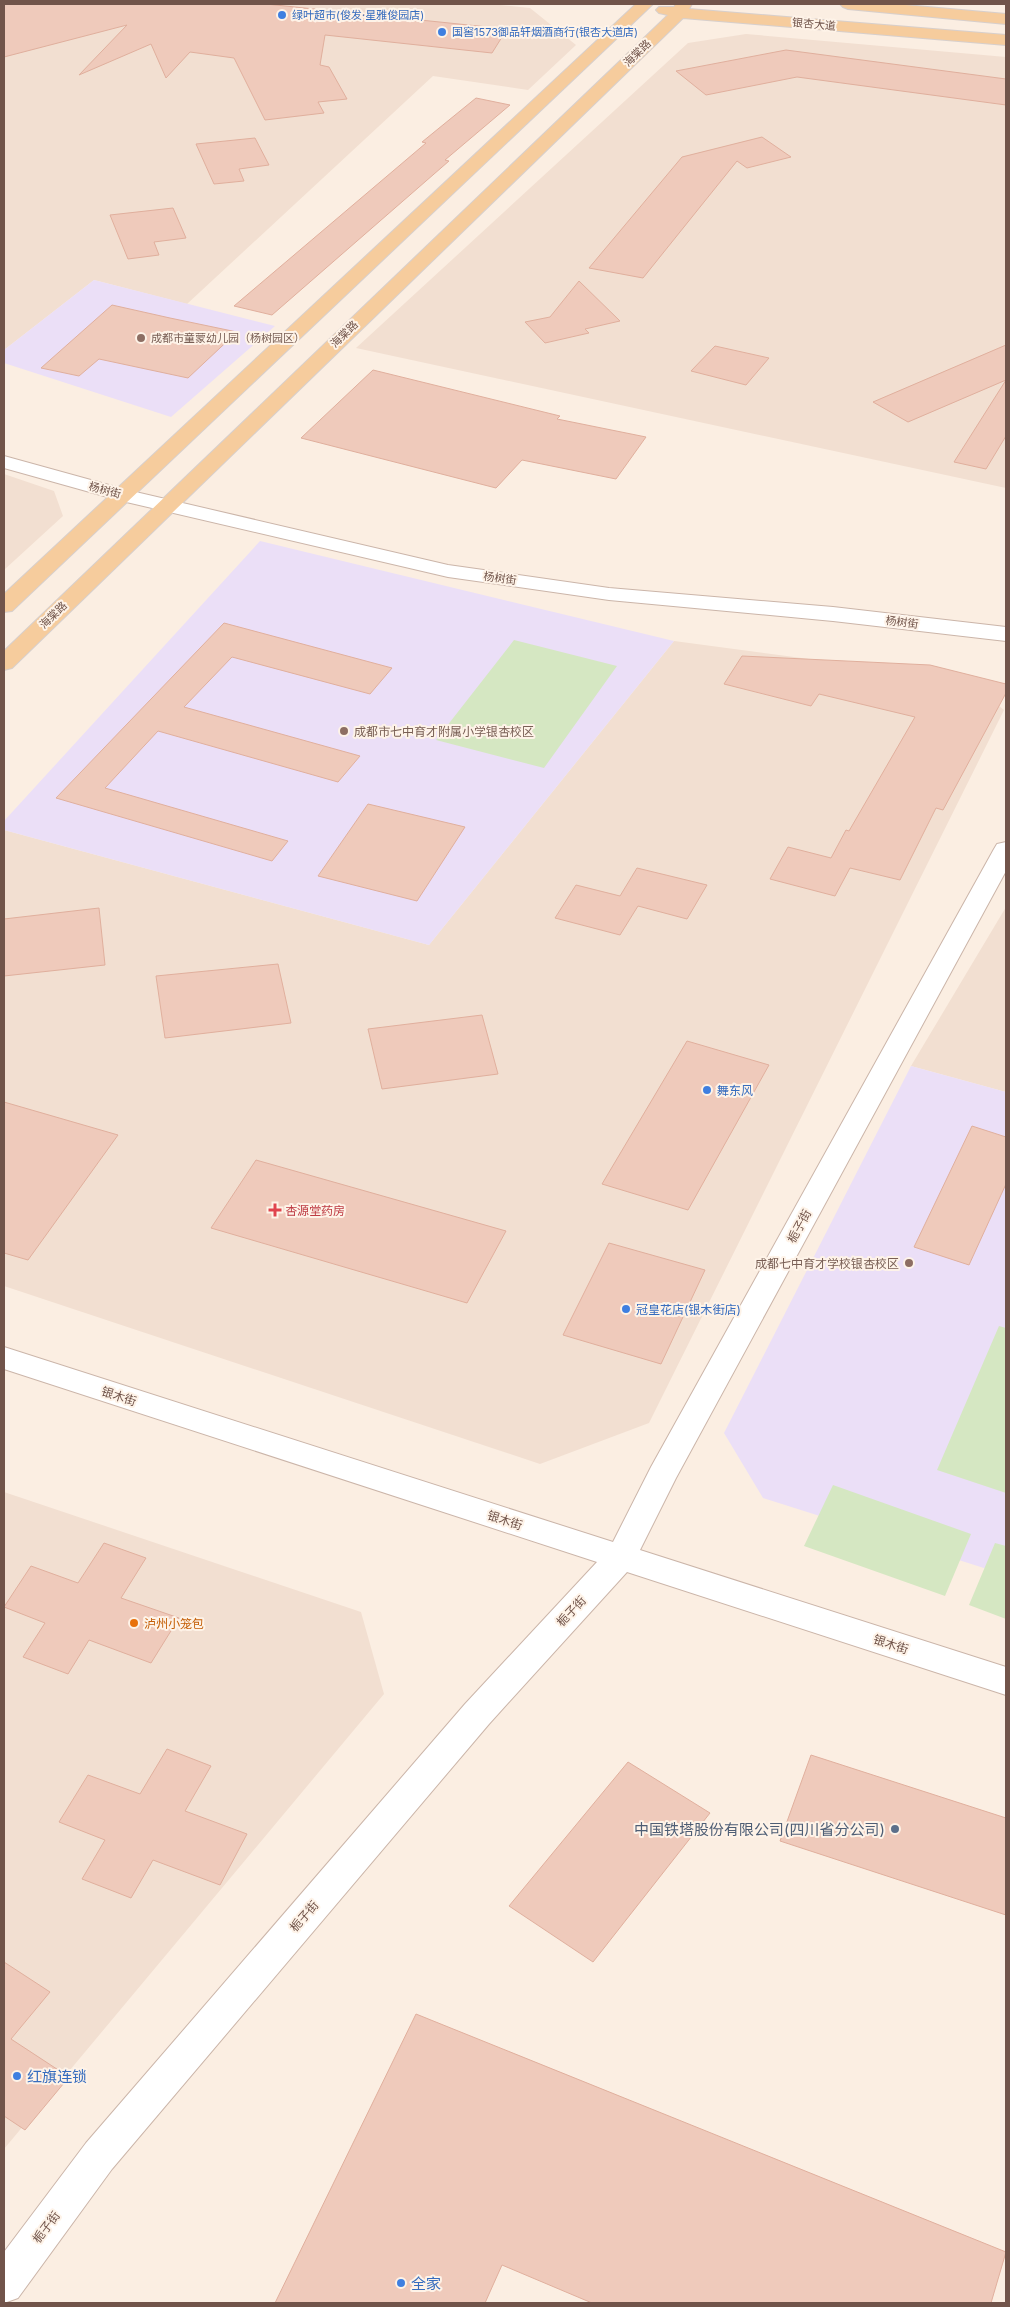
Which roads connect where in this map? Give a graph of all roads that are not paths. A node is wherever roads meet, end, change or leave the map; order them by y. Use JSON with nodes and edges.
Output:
{"nodes":[{"id":1,"x":623,"y":4,"type":"edge"},
{"id":2,"x":848,"y":4,"type":"edge"},
{"id":3,"x":645,"y":5,"type":"edge"},
{"id":4,"x":682,"y":8,"type":"edge"},
{"id":5,"x":1006,"y":19,"type":"edge"},
{"id":6,"x":1006,"y":40,"type":"edge"},
{"id":7,"x":4,"y":462,"type":"edge"},
{"id":8,"x":122,"y":495,"type":"junction"},
{"id":9,"x":166,"y":505,"type":"junction"},
{"id":10,"x":4,"y":606,"type":"edge"},
{"id":11,"x":1006,"y":634,"type":"edge"},
{"id":12,"x":4,"y":663,"type":"edge"},
{"id":13,"x":1006,"y":849,"type":"edge"},
{"id":14,"x":4,"y":1358,"type":"edge"},
{"id":15,"x":621,"y":1557,"type":"junction"},
{"id":16,"x":1006,"y":1681,"type":"edge"},
{"id":17,"x":4,"y":2284,"type":"edge"}],
"edges":[{"from":1,"to":3,"type":"main road","name":"银杏大道"},
{"from":2,"to":5,"type":"main road"},
{"from":3,"to":4,"type":"main road","name":"银杏大道"},
{"from":3,"to":8,"type":"main road"},
{"from":4,"to":6,"type":"main road","name":"银杏大道"},
{"from":4,"to":9,"type":"main road","name":"海棠路"},
{"from":7,"to":8,"type":"street","name":"杨树街"},
{"from":8,"to":9,"type":"street","name":"杨树街"},
{"from":8,"to":10,"type":"main road"},
{"from":9,"to":11,"type":"street","name":"杨树街"},
{"from":9,"to":12,"type":"main road","name":"海棠路"},
{"from":13,"to":15,"type":"street","name":"栀子街"},
{"from":14,"to":15,"type":"street","name":"银木街"},
{"from":15,"to":16,"type":"street","name":"银木街"},
{"from":15,"to":17,"type":"street","name":"栀子街"}]}
